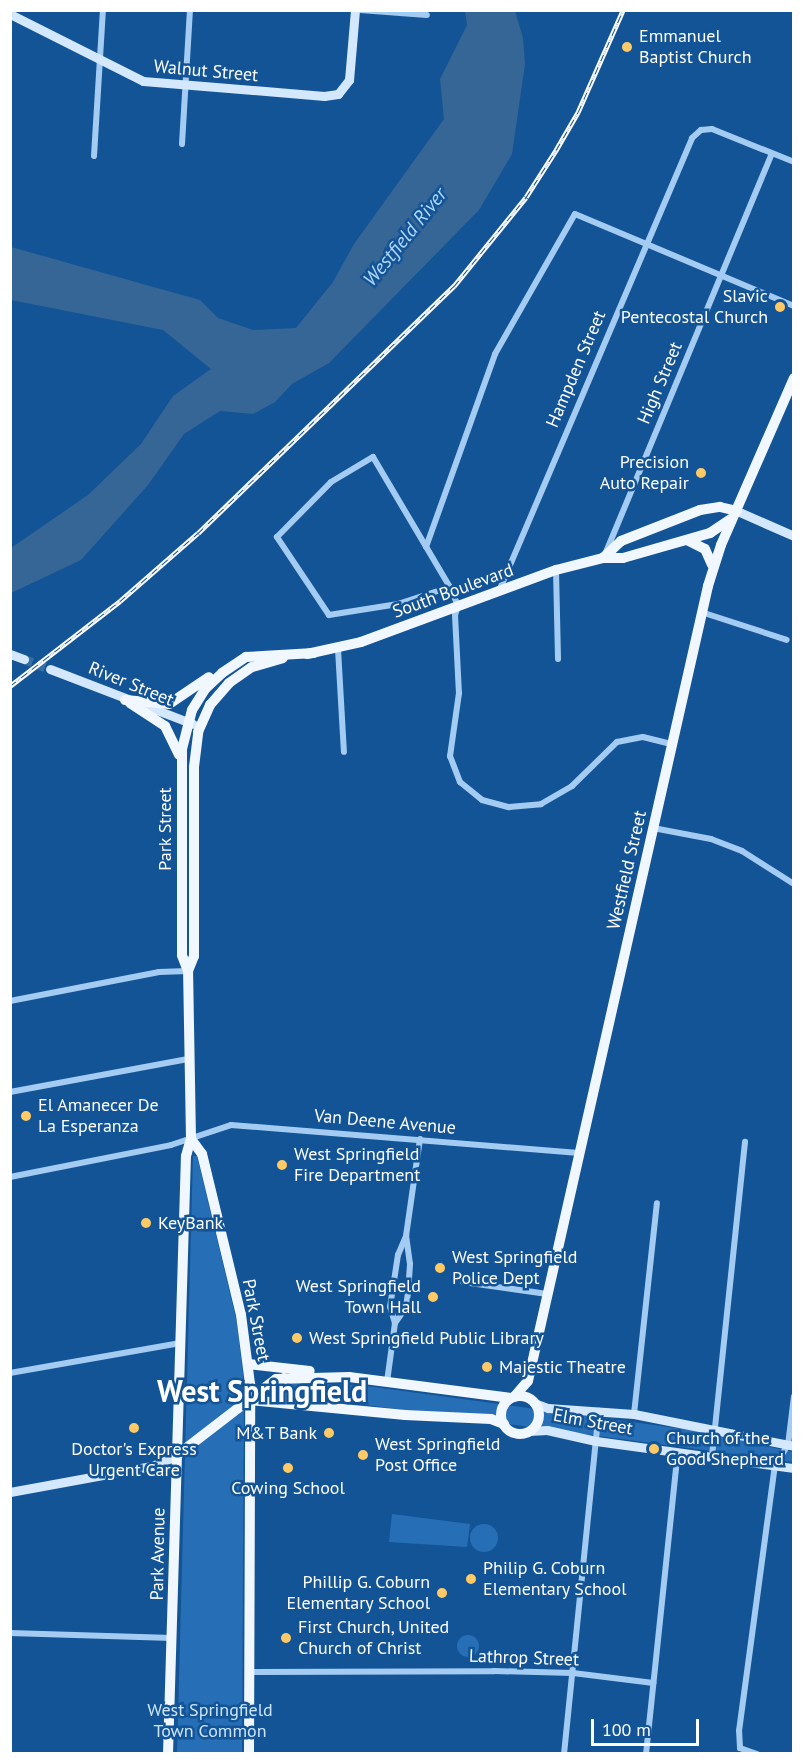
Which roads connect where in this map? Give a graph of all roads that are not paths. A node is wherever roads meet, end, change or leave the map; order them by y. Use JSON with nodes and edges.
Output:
{"nodes":[{"id":1,"x":103,"y":10,"type":"edge"},
{"id":2,"x":190,"y":10,"type":"edge"},
{"id":3,"x":355,"y":10,"type":"edge"},
{"id":4,"x":360,"y":10,"type":"edge"},
{"id":5,"x":394,"y":12,"type":"edge"},
{"id":6,"x":16,"y":14,"type":"edge"},
{"id":7,"x":427,"y":15,"type":"dead end"},
{"id":8,"x":100,"y":60,"type":"junction"},
{"id":9,"x":187,"y":86,"type":"junction"},
{"id":10,"x":182,"y":144,"type":"dead end"},
{"id":11,"x":772,"y":154,"type":"junction"},
{"id":12,"x":94,"y":156,"type":"dead end"},
{"id":13,"x":794,"y":162,"type":"edge"},
{"id":14,"x":646,"y":244,"type":"junction"},
{"id":15,"x":721,"y":276,"type":"junction"},
{"id":16,"x":794,"y":306,"type":"edge"},
{"id":17,"x":794,"y":378,"type":"edge"},
{"id":18,"x":737,"y":512,"type":"junction"},
{"id":19,"x":794,"y":536,"type":"edge"},
{"id":20,"x":687,"y":540,"type":"junction"},
{"id":21,"x":426,"y":547,"type":"junction"},
{"id":22,"x":603,"y":558,"type":"junction"},
{"id":23,"x":712,"y":568,"type":"junction"},
{"id":24,"x":556,"y":570,"type":"junction"},
{"id":25,"x":450,"y":587,"type":"junction"},
{"id":26,"x":499,"y":591,"type":"junction"},
{"id":27,"x":458,"y":606,"type":"junction"},
{"id":28,"x":701,"y":612,"type":"junction"},
{"id":29,"x":787,"y":640,"type":"dead end"},
{"id":30,"x":338,"y":649,"type":"junction"},
{"id":31,"x":314,"y":653,"type":"junction"},
{"id":32,"x":10,"y":654,"type":"edge"},
{"id":33,"x":246,"y":657,"type":"junction"},
{"id":34,"x":24,"y":659,"type":"tunnel mouth"},
{"id":35,"x":558,"y":659,"type":"dead end"},
{"id":36,"x":50,"y":669,"type":"tunnel mouth"},
{"id":37,"x":125,"y":700,"type":"junction"},
{"id":38,"x":187,"y":723,"type":"junction"},
{"id":39,"x":201,"y":726,"type":"junction"},
{"id":40,"x":672,"y":744,"type":"junction"},
{"id":41,"x":344,"y":752,"type":"dead end"},
{"id":42,"x":181,"y":772,"type":"junction"},
{"id":43,"x":653,"y":828,"type":"junction"},
{"id":44,"x":794,"y":884,"type":"edge"},
{"id":45,"x":188,"y":971,"type":"junction"},
{"id":46,"x":10,"y":1001,"type":"edge"},
{"id":47,"x":188,"y":1059,"type":"junction"},
{"id":48,"x":10,"y":1092,"type":"edge"},
{"id":49,"x":191,"y":1139,"type":"junction"},
{"id":50,"x":420,"y":1139,"type":"junction"},
{"id":51,"x":745,"y":1142,"type":"dead end"},
{"id":52,"x":579,"y":1153,"type":"junction"},
{"id":53,"x":10,"y":1177,"type":"edge"},
{"id":54,"x":657,"y":1203,"type":"dead end"},
{"id":55,"x":406,"y":1236,"type":"junction"},
{"id":56,"x":463,"y":1282,"type":"dead end"},
{"id":57,"x":548,"y":1294,"type":"junction"},
{"id":58,"x":395,"y":1323,"type":"junction"},
{"id":59,"x":180,"y":1343,"type":"junction"},
{"id":60,"x":248,"y":1364,"type":"junction"},
{"id":61,"x":10,"y":1373,"type":"edge"},
{"id":62,"x":349,"y":1377,"type":"junction"},
{"id":63,"x":284,"y":1378,"type":"junction"},
{"id":64,"x":528,"y":1381,"type":"junction"},
{"id":65,"x":387,"y":1382,"type":"junction"},
{"id":66,"x":794,"y":1396,"type":"edge"},
{"id":67,"x":513,"y":1398,"type":"junction"},
{"id":68,"x":249,"y":1400,"type":"junction"},
{"id":69,"x":282,"y":1401,"type":"junction"},
{"id":70,"x":532,"y":1401,"type":"junction"},
{"id":71,"x":599,"y":1411,"type":"junction"},
{"id":72,"x":634,"y":1414,"type":"junction"},
{"id":73,"x":504,"y":1424,"type":"junction"},
{"id":74,"x":712,"y":1428,"type":"junction"},
{"id":75,"x":529,"y":1431,"type":"junction"},
{"id":76,"x":596,"y":1442,"type":"junction"},
{"id":77,"x":791,"y":1446,"type":"edge"},
{"id":78,"x":678,"y":1452,"type":"junction"},
{"id":79,"x":176,"y":1456,"type":"junction"},
{"id":80,"x":712,"y":1456,"type":"junction"},
{"id":81,"x":775,"y":1465,"type":"junction"},
{"id":82,"x":794,"y":1468,"type":"edge"},
{"id":83,"x":10,"y":1492,"type":"edge"},
{"id":84,"x":10,"y":1633,"type":"edge"},
{"id":85,"x":172,"y":1638,"type":"junction"},
{"id":86,"x":250,"y":1672,"type":"junction"},
{"id":87,"x":573,"y":1673,"type":"junction"},
{"id":88,"x":654,"y":1683,"type":"junction"},
{"id":89,"x":168,"y":1754,"type":"edge"},
{"id":90,"x":249,"y":1754,"type":"edge"},
{"id":91,"x":564,"y":1754,"type":"edge"},
{"id":92,"x":646,"y":1754,"type":"edge"},
{"id":93,"x":757,"y":1754,"type":"edge"}],
"edges":[{"from":1,"to":8,"type":"street"},
{"from":2,"to":9,"type":"street"},
{"from":3,"to":9,"type":"main road","name":"Walnut Street"},
{"from":4,"to":5,"type":"street"},
{"from":5,"to":7,"type":"street"},
{"from":6,"to":8,"type":"main road","name":"Walnut Street"},
{"from":8,"to":9,"type":"main road","name":"Walnut Street"},
{"from":8,"to":12,"type":"street"},
{"from":9,"to":10,"type":"street"},
{"from":11,"to":13,"type":"street"},
{"from":11,"to":14,"type":"street","name":"Hampden Street"},
{"from":11,"to":15,"type":"street","name":"High Street"},
{"from":14,"to":15,"type":"street"},
{"from":14,"to":21,"type":"street"},
{"from":14,"to":26,"type":"street","name":"Hampden Street"},
{"from":15,"to":16,"type":"street"},
{"from":15,"to":22,"type":"street","name":"High Street"},
{"from":17,"to":18,"type":"main road","name":"Westfield Street"},
{"from":18,"to":19,"type":"main road"},
{"from":18,"to":20,"type":"main road","name":"South Boulevard"},
{"from":18,"to":22,"type":"main road","name":"South Boulevard"},
{"from":18,"to":23,"type":"main road","name":"Westfield Street"},
{"from":20,"to":22,"type":"main road","name":"South Boulevard"},
{"from":20,"to":23,"type":"main road"},
{"from":21,"to":25,"type":"street"},
{"from":21,"to":25,"type":"street"},
{"from":22,"to":24,"type":"main road","name":"South Boulevard"},
{"from":23,"to":28,"type":"main road","name":"Westfield Street"},
{"from":24,"to":26,"type":"main road","name":"South Boulevard"},
{"from":24,"to":35,"type":"street"},
{"from":25,"to":27,"type":"street"},
{"from":26,"to":27,"type":"main road","name":"South Boulevard"},
{"from":27,"to":30,"type":"main road","name":"South Boulevard"},
{"from":27,"to":40,"type":"street"},
{"from":28,"to":29,"type":"street"},
{"from":28,"to":40,"type":"main road","name":"Westfield Street"},
{"from":30,"to":31,"type":"main road","name":"South Boulevard"},
{"from":30,"to":41,"type":"street"},
{"from":31,"to":33,"type":"main road","name":"South Boulevard"},
{"from":31,"to":39,"type":"main road","name":"South Boulevard"},
{"from":32,"to":34,"type":"main road"},
{"from":33,"to":37,"type":"main road"},
{"from":33,"to":38,"type":"main road"},
{"from":36,"to":37,"type":"main road","name":"River Street"},
{"from":37,"to":38,"type":"main road","name":"River Street"},
{"from":37,"to":42,"type":"main road"},
{"from":38,"to":39,"type":"main road","name":"River Street"},
{"from":38,"to":42,"type":"main road","name":"Park Street"},
{"from":39,"to":45,"type":"main road","name":"Park Street"},
{"from":40,"to":43,"type":"main road","name":"Westfield Street"},
{"from":42,"to":45,"type":"main road","name":"Park Street"},
{"from":43,"to":44,"type":"street"},
{"from":43,"to":52,"type":"main road","name":"Westfield Street"},
{"from":45,"to":46,"type":"street"},
{"from":45,"to":47,"type":"main road","name":"Park Street"},
{"from":47,"to":48,"type":"street"},
{"from":47,"to":49,"type":"main road","name":"Park Street"},
{"from":49,"to":50,"type":"street","name":"Van Deene Avenue"},
{"from":49,"to":53,"type":"street","name":"Van Deene Avenue"},
{"from":49,"to":59,"type":"main road","name":"Park Avenue"},
{"from":49,"to":60,"type":"main road","name":"Park Street"},
{"from":50,"to":52,"type":"street","name":"Van Deene Avenue"},
{"from":50,"to":55,"type":"street"},
{"from":51,"to":74,"type":"street"},
{"from":52,"to":57,"type":"main road","name":"Westfield Street"},
{"from":54,"to":72,"type":"street"},
{"from":55,"to":58,"type":"street"},
{"from":55,"to":58,"type":"street"},
{"from":56,"to":57,"type":"street"},
{"from":57,"to":64,"type":"main road","name":"Westfield Street"},
{"from":58,"to":65,"type":"street"},
{"from":59,"to":61,"type":"street"},
{"from":59,"to":79,"type":"main road","name":"Park Avenue"},
{"from":60,"to":62,"type":"main road"},
{"from":60,"to":68,"type":"main road","name":"Park Street"},
{"from":62,"to":63,"type":"main road"},
{"from":62,"to":65,"type":"main road"},
{"from":63,"to":68,"type":"main road"},
{"from":63,"to":69,"type":"main road"},
{"from":64,"to":67,"type":"main road","name":"Westfield Street"},
{"from":64,"to":70,"type":"main road","name":"Westfield Street"},
{"from":65,"to":67,"type":"main road"},
{"from":66,"to":77,"type":"street"},
{"from":67,"to":70,"type":"main road"},
{"from":67,"to":73,"type":"main road"},
{"from":68,"to":69,"type":"main road"},
{"from":68,"to":79,"type":"main road"},
{"from":68,"to":86,"type":"main road","name":"Park Street"},
{"from":69,"to":73,"type":"main road"},
{"from":70,"to":71,"type":"main road","name":"Elm Street"},
{"from":70,"to":75,"type":"main road"},
{"from":71,"to":72,"type":"main road","name":"Elm Street"},
{"from":71,"to":76,"type":"street"},
{"from":72,"to":74,"type":"main road","name":"Elm Street"},
{"from":73,"to":75,"type":"main road"},
{"from":74,"to":77,"type":"main road","name":"Elm Street"},
{"from":74,"to":80,"type":"street"},
{"from":75,"to":76,"type":"main road","name":"Elm Street"},
{"from":76,"to":78,"type":"main road","name":"Elm Street"},
{"from":76,"to":87,"type":"street"},
{"from":77,"to":81,"type":"street"},
{"from":78,"to":80,"type":"main road","name":"Elm Street"},
{"from":78,"to":88,"type":"street"},
{"from":79,"to":83,"type":"main road"},
{"from":79,"to":85,"type":"main road","name":"Park Avenue"},
{"from":80,"to":81,"type":"main road","name":"Elm Street"},
{"from":81,"to":82,"type":"main road","name":"Elm Street"},
{"from":81,"to":93,"type":"street"},
{"from":84,"to":85,"type":"street"},
{"from":85,"to":89,"type":"main road","name":"Park Avenue"},
{"from":86,"to":87,"type":"street","name":"Lathrop Street"},
{"from":86,"to":90,"type":"main road","name":"Park Street"},
{"from":87,"to":88,"type":"street","name":"Lathrop Street"},
{"from":87,"to":91,"type":"street"},
{"from":88,"to":92,"type":"street"}]}
